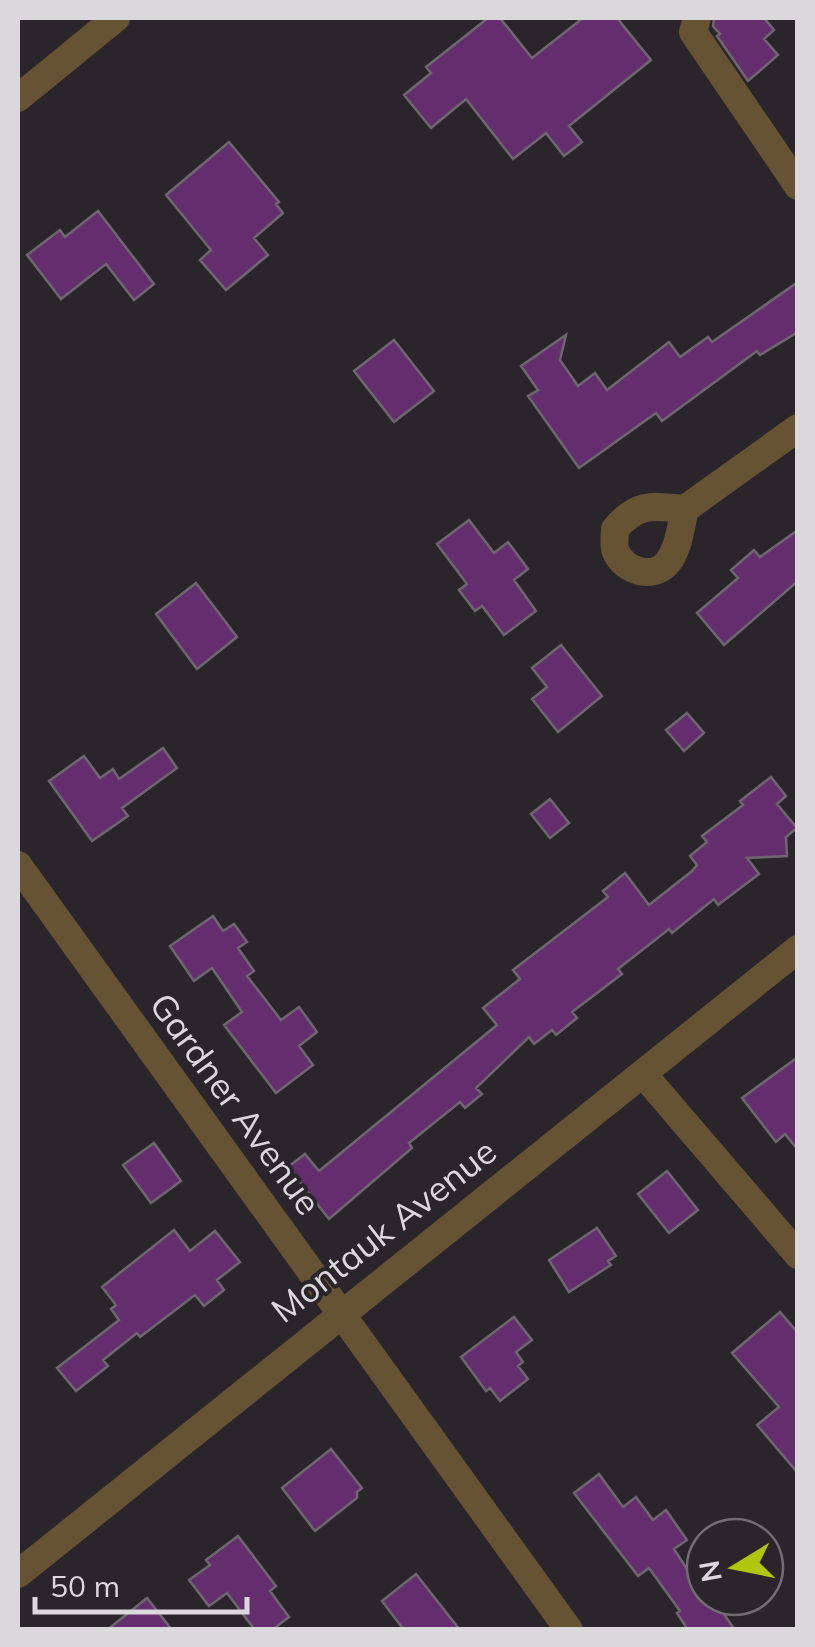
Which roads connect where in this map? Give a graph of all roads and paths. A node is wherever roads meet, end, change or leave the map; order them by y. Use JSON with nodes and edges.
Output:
{"nodes":[{"id":1,"x":116,"y":18,"type":"edge"},
{"id":2,"x":697,"y":18,"type":"edge"},
{"id":3,"x":18,"y":98,"type":"edge"},
{"id":4,"x":798,"y":186,"type":"edge"},
{"id":5,"x":798,"y":428,"type":"edge"},
{"id":6,"x":685,"y":509,"type":"dead end"},
{"id":7,"x":18,"y":865,"type":"edge"},
{"id":8,"x":798,"y":950,"type":"edge"},
{"id":9,"x":643,"y":1074,"type":"junction"},
{"id":10,"x":798,"y":1255,"type":"edge"},
{"id":11,"x":340,"y":1313,"type":"junction"},
{"id":12,"x":18,"y":1574,"type":"edge"},
{"id":13,"x":569,"y":1630,"type":"edge"}],
"edges":[{"from":1,"to":3,"type":"street"},
{"from":2,"to":4,"type":"street"},
{"from":5,"to":6,"type":"street"},
{"from":7,"to":11,"type":"street","name":"Gardner Avenue"},
{"from":8,"to":9,"type":"street","name":"Montauk Avenue"},
{"from":9,"to":10,"type":"street"},
{"from":9,"to":11,"type":"street","name":"Montauk Avenue"},
{"from":11,"to":12,"type":"street","name":"Montauk Avenue"},
{"from":11,"to":13,"type":"street","name":"Gardner Avenue"}]}
